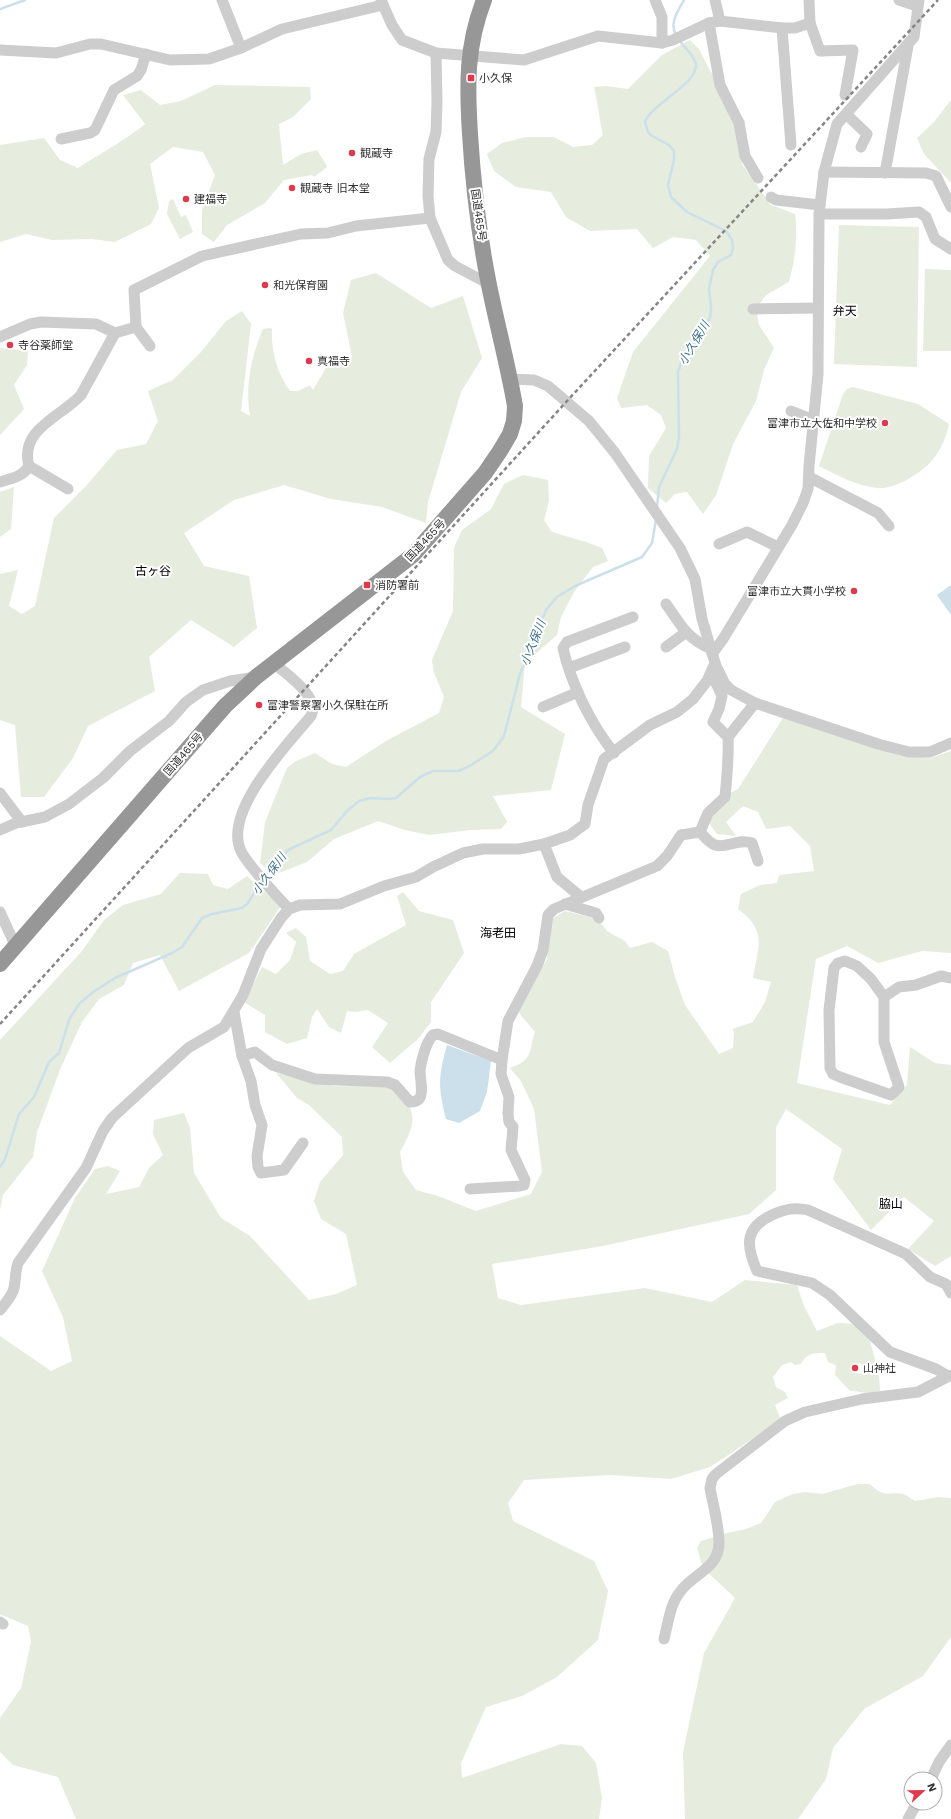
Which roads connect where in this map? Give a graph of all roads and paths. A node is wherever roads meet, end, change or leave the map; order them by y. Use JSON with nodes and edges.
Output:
{"nodes":[{"id":1,"x":222,"y":0,"type":"edge"},
{"id":2,"x":484,"y":0,"type":"edge"},
{"id":3,"x":655,"y":0,"type":"edge"},
{"id":4,"x":715,"y":0,"type":"edge"},
{"id":5,"x":809,"y":0,"type":"edge"},
{"id":6,"x":899,"y":0,"type":"edge"},
{"id":7,"x":382,"y":2,"type":"edge"},
{"id":8,"x":918,"y":3,"type":"edge"},
{"id":9,"x":714,"y":22,"type":"junction"},
{"id":10,"x":810,"y":23,"type":"junction"},
{"id":11,"x":782,"y":28,"type":"junction"},
{"id":12,"x":662,"y":43,"type":"junction"},
{"id":13,"x":908,"y":44,"type":"junction"},
{"id":14,"x":242,"y":48,"type":"junction"},
{"id":15,"x":0,"y":50,"type":"edge"},
{"id":16,"x":436,"y":53,"type":"junction"},
{"id":17,"x":146,"y":54,"type":"junction"},
{"id":18,"x":470,"y":56,"type":"junction"},
{"id":19,"x":845,"y":95,"type":"dead end"},
{"id":20,"x":847,"y":115,"type":"junction"},
{"id":21,"x":61,"y":139,"type":"dead end"},
{"id":22,"x":791,"y":144,"type":"dead end"},
{"id":23,"x":861,"y":147,"type":"dead end"},
{"id":24,"x":824,"y":172,"type":"junction"},
{"id":25,"x":885,"y":173,"type":"junction"},
{"id":26,"x":758,"y":178,"type":"dead end"},
{"id":27,"x":771,"y":197,"type":"dead end"},
{"id":28,"x":951,"y":207,"type":"edge"},
{"id":29,"x":820,"y":210,"type":"junction"},
{"id":30,"x":430,"y":218,"type":"junction"},
{"id":31,"x":951,"y":249,"type":"edge"},
{"id":32,"x":489,"y":284,"type":"junction"},
{"id":33,"x":818,"y":308,"type":"junction"},
{"id":34,"x":753,"y":309,"type":"dead end"},
{"id":35,"x":136,"y":327,"type":"junction"},
{"id":36,"x":115,"y":333,"type":"junction"},
{"id":37,"x":0,"y":337,"type":"edge"},
{"id":38,"x":150,"y":346,"type":"dead end"},
{"id":39,"x":510,"y":379,"type":"junction"},
{"id":40,"x":791,"y":411,"type":"dead end"},
{"id":41,"x":814,"y":420,"type":"junction"},
{"id":42,"x":29,"y":466,"type":"junction"},
{"id":43,"x":810,"y":477,"type":"junction"},
{"id":44,"x":0,"y":482,"type":"edge"},
{"id":45,"x":68,"y":488,"type":"dead end"},
{"id":46,"x":889,"y":526,"type":"dead end"},
{"id":47,"x":719,"y":544,"type":"dead end"},
{"id":48,"x":778,"y":547,"type":"junction"},
{"id":49,"x":666,"y":604,"type":"dead end"},
{"id":50,"x":633,"y":617,"type":"dead end"},
{"id":51,"x":686,"y":633,"type":"junction"},
{"id":52,"x":625,"y":647,"type":"dead end"},
{"id":53,"x":666,"y":647,"type":"dead end"},
{"id":54,"x":714,"y":658,"type":"junction"},
{"id":55,"x":275,"y":664,"type":"junction"},
{"id":56,"x":569,"y":668,"type":"junction"},
{"id":57,"x":256,"y":678,"type":"junction"},
{"id":58,"x":578,"y":692,"type":"junction"},
{"id":59,"x":756,"y":703,"type":"junction"},
{"id":60,"x":543,"y":707,"type":"dead end"},
{"id":61,"x":728,"y":736,"type":"junction"},
{"id":62,"x":951,"y":743,"type":"edge"},
{"id":63,"x":614,"y":753,"type":"junction"},
{"id":64,"x":0,"y":793,"type":"edge"},
{"id":65,"x":22,"y":822,"type":"junction"},
{"id":66,"x":0,"y":830,"type":"edge"},
{"id":67,"x":700,"y":832,"type":"junction"},
{"id":68,"x":544,"y":844,"type":"junction"},
{"id":69,"x":758,"y":861,"type":"dead end"},
{"id":70,"x":581,"y":898,"type":"junction"},
{"id":71,"x":565,"y":904,"type":"junction"},
{"id":72,"x":289,"y":909,"type":"junction"},
{"id":73,"x":0,"y":912,"type":"edge"},
{"id":74,"x":599,"y":918,"type":"dead end"},
{"id":75,"x":15,"y":945,"type":"junction"},
{"id":76,"x":0,"y":964,"type":"edge"},
{"id":77,"x":951,"y":978,"type":"edge"},
{"id":78,"x":884,"y":997,"type":"junction"},
{"id":79,"x":234,"y":1012,"type":"junction"},
{"id":80,"x":242,"y":1056,"type":"junction"},
{"id":81,"x":502,"y":1060,"type":"junction"},
{"id":82,"x":303,"y":1143,"type":"dead end"},
{"id":83,"x":470,"y":1189,"type":"dead end"},
{"id":84,"x":951,"y":1293,"type":"edge"},
{"id":85,"x":0,"y":1310,"type":"edge"},
{"id":86,"x":949,"y":1376,"type":"edge"},
{"id":87,"x":664,"y":1639,"type":"dead end"},
{"id":88,"x":951,"y":1745,"type":"edge"},
{"id":89,"x":935,"y":1771,"type":"edge"}],
"edges":[{"from":1,"to":14,"type":"street"},
{"from":2,"to":18,"type":"highway","name":"国道465号"},
{"from":3,"to":12,"type":"street"},
{"from":4,"to":9,"type":"street"},
{"from":5,"to":10,"type":"street"},
{"from":6,"to":8,"type":"street"},
{"from":7,"to":14,"type":"street"},
{"from":7,"to":16,"type":"street"},
{"from":8,"to":13,"type":"street"},
{"from":9,"to":11,"type":"street"},
{"from":9,"to":12,"type":"street"},
{"from":9,"to":26,"type":"street"},
{"from":10,"to":11,"type":"street"},
{"from":10,"to":19,"type":"street"},
{"from":11,"to":22,"type":"street"},
{"from":12,"to":18,"type":"street"},
{"from":13,"to":20,"type":"street"},
{"from":13,"to":25,"type":"street"},
{"from":14,"to":17,"type":"street"},
{"from":15,"to":17,"type":"street"},
{"from":16,"to":18,"type":"street"},
{"from":16,"to":30,"type":"street"},
{"from":17,"to":21,"type":"street"},
{"from":18,"to":32,"type":"highway","name":"国道465号"},
{"from":20,"to":23,"type":"street"},
{"from":20,"to":24,"type":"street"},
{"from":24,"to":25,"type":"street"},
{"from":24,"to":29,"type":"street"},
{"from":25,"to":28,"type":"street"},
{"from":27,"to":29,"type":"street"},
{"from":29,"to":31,"type":"street"},
{"from":29,"to":33,"type":"street"},
{"from":30,"to":32,"type":"street"},
{"from":30,"to":35,"type":"street"},
{"from":32,"to":39,"type":"highway","name":"国道465号"},
{"from":33,"to":34,"type":"street"},
{"from":33,"to":41,"type":"street"},
{"from":35,"to":36,"type":"street"},
{"from":35,"to":38,"type":"street"},
{"from":36,"to":37,"type":"street"},
{"from":36,"to":42,"type":"street"},
{"from":39,"to":54,"type":"street"},
{"from":39,"to":55,"type":"highway","name":"国道465号"},
{"from":40,"to":41,"type":"street"},
{"from":41,"to":43,"type":"street"},
{"from":42,"to":44,"type":"street"},
{"from":42,"to":45,"type":"street"},
{"from":43,"to":46,"type":"street"},
{"from":43,"to":48,"type":"street"},
{"from":47,"to":48,"type":"street"},
{"from":48,"to":54,"type":"street"},
{"from":49,"to":51,"type":"street"},
{"from":50,"to":56,"type":"street"},
{"from":51,"to":53,"type":"street"},
{"from":51,"to":54,"type":"street"},
{"from":52,"to":56,"type":"street"},
{"from":54,"to":59,"type":"street"},
{"from":54,"to":61,"type":"street"},
{"from":54,"to":63,"type":"street"},
{"from":55,"to":57,"type":"highway","name":"国道465号"},
{"from":55,"to":72,"type":"street"},
{"from":56,"to":58,"type":"street"},
{"from":57,"to":65,"type":"street"},
{"from":57,"to":75,"type":"highway","name":"国道465号"},
{"from":58,"to":60,"type":"street"},
{"from":58,"to":63,"type":"street"},
{"from":59,"to":61,"type":"street"},
{"from":59,"to":62,"type":"street"},
{"from":61,"to":67,"type":"street"},
{"from":63,"to":68,"type":"street"},
{"from":64,"to":65,"type":"street"},
{"from":65,"to":66,"type":"street"},
{"from":67,"to":69,"type":"street"},
{"from":67,"to":70,"type":"street"},
{"from":68,"to":70,"type":"street"},
{"from":68,"to":72,"type":"street"},
{"from":70,"to":71,"type":"street"},
{"from":71,"to":74,"type":"street"},
{"from":71,"to":81,"type":"street"},
{"from":72,"to":79,"type":"street"},
{"from":73,"to":75,"type":"street"},
{"from":75,"to":76,"type":"highway","name":"国道465号"},
{"from":77,"to":78,"type":"street"},
{"from":78,"to":78,"type":"street"},
{"from":79,"to":80,"type":"street"},
{"from":79,"to":85,"type":"street"},
{"from":80,"to":81,"type":"street"},
{"from":80,"to":82,"type":"street"},
{"from":81,"to":83,"type":"street"},
{"from":84,"to":86,"type":"street"},
{"from":86,"to":87,"type":"street"},
{"from":88,"to":89,"type":"street"}]}
